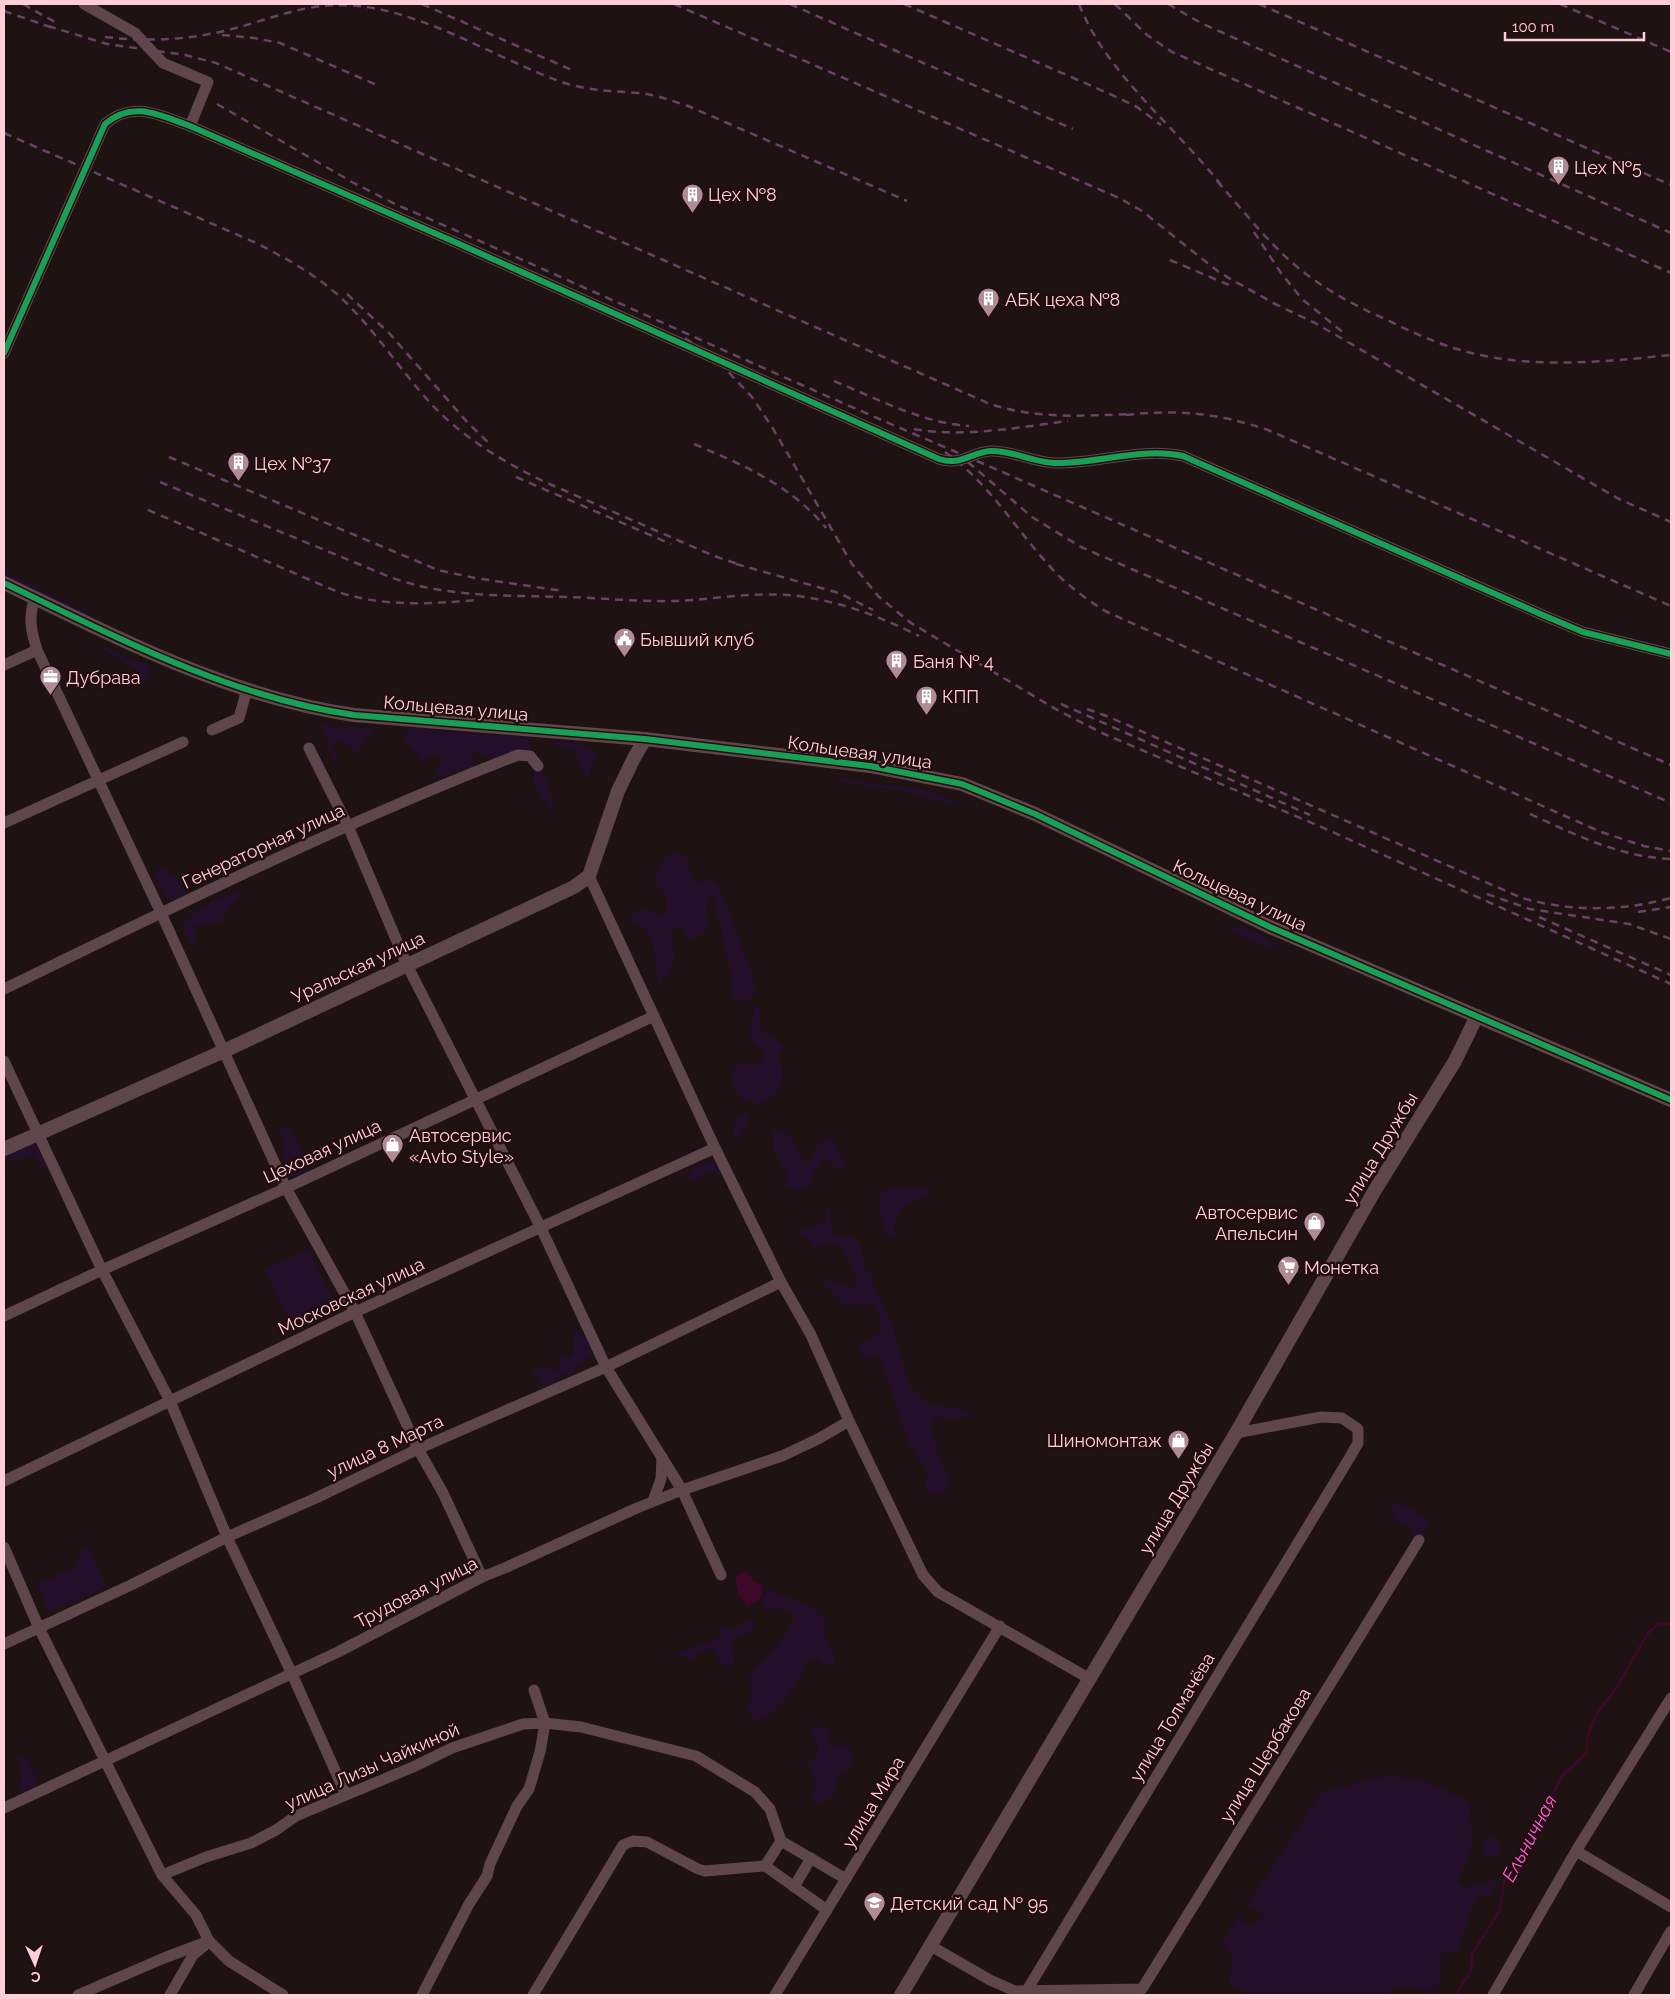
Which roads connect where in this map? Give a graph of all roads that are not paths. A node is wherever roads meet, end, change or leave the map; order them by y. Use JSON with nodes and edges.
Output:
{"nodes":[{"id":1,"x":84,"y":4,"type":"edge"},
{"id":2,"x":190,"y":126,"type":"junction"},
{"id":3,"x":4,"y":353,"type":"edge"},
{"id":4,"x":4,"y":583,"type":"edge"},
{"id":5,"x":35,"y":598,"type":"junction"},
{"id":6,"x":37,"y":650,"type":"junction"},
{"id":7,"x":1671,"y":654,"type":"edge"},
{"id":8,"x":4,"y":665,"type":"edge"},
{"id":9,"x":247,"y":689,"type":"junction"},
{"id":10,"x":212,"y":730,"type":"dead end"},
{"id":11,"x":645,"y":739,"type":"junction"},
{"id":12,"x":183,"y":742,"type":"dead end"},
{"id":13,"x":309,"y":748,"type":"dead end"},
{"id":14,"x":538,"y":766,"type":"dead end"},
{"id":15,"x":98,"y":781,"type":"junction"},
{"id":16,"x":4,"y":823,"type":"edge"},
{"id":17,"x":348,"y":826,"type":"junction"},
{"id":18,"x":589,"y":876,"type":"junction"},
{"id":19,"x":161,"y":913,"type":"junction"},
{"id":20,"x":407,"y":965,"type":"junction"},
{"id":21,"x":4,"y":989,"type":"edge"},
{"id":22,"x":654,"y":1016,"type":"junction"},
{"id":23,"x":1477,"y":1016,"type":"junction"},
{"id":24,"x":224,"y":1051,"type":"junction"},
{"id":25,"x":4,"y":1062,"type":"edge"},
{"id":26,"x":474,"y":1099,"type":"junction"},
{"id":27,"x":1671,"y":1100,"type":"edge"},
{"id":28,"x":37,"y":1134,"type":"junction"},
{"id":29,"x":715,"y":1148,"type":"junction"},
{"id":30,"x":4,"y":1149,"type":"edge"},
{"id":31,"x":286,"y":1188,"type":"junction"},
{"id":32,"x":541,"y":1228,"type":"junction"},
{"id":33,"x":102,"y":1270,"type":"junction"},
{"id":34,"x":781,"y":1282,"type":"junction"},
{"id":35,"x":355,"y":1312,"type":"junction"},
{"id":36,"x":4,"y":1316,"type":"edge"},
{"id":37,"x":606,"y":1367,"type":"junction"},
{"id":38,"x":170,"y":1402,"type":"junction"},
{"id":39,"x":849,"y":1421,"type":"junction"},
{"id":40,"x":1236,"y":1433,"type":"junction"},
{"id":41,"x":418,"y":1449,"type":"junction"},
{"id":42,"x":662,"y":1456,"type":"junction"},
{"id":43,"x":4,"y":1482,"type":"edge"},
{"id":44,"x":682,"y":1490,"type":"junction"},
{"id":45,"x":653,"y":1501,"type":"junction"},
{"id":46,"x":227,"y":1537,"type":"junction"},
{"id":47,"x":1419,"y":1540,"type":"dead end"},
{"id":48,"x":4,"y":1547,"type":"edge"},
{"id":49,"x":721,"y":1575,"type":"dead end"},
{"id":50,"x":482,"y":1577,"type":"junction"},
{"id":51,"x":1000,"y":1626,"type":"junction"},
{"id":52,"x":39,"y":1628,"type":"junction"},
{"id":53,"x":4,"y":1644,"type":"edge"},
{"id":54,"x":292,"y":1674,"type":"junction"},
{"id":55,"x":1090,"y":1679,"type":"junction"},
{"id":56,"x":534,"y":1690,"type":"dead end"},
{"id":57,"x":1671,"y":1698,"type":"edge"},
{"id":58,"x":546,"y":1723,"type":"junction"},
{"id":59,"x":105,"y":1760,"type":"junction"},
{"id":60,"x":346,"y":1795,"type":"junction"},
{"id":61,"x":4,"y":1808,"type":"edge"},
{"id":62,"x":781,"y":1841,"type":"junction"},
{"id":63,"x":1576,"y":1851,"type":"junction"},
{"id":64,"x":811,"y":1858,"type":"junction"},
{"id":65,"x":765,"y":1866,"type":"junction"},
{"id":66,"x":162,"y":1875,"type":"junction"},
{"id":67,"x":846,"y":1878,"type":"junction"},
{"id":68,"x":794,"y":1887,"type":"junction"},
{"id":69,"x":1671,"y":1907,"type":"edge"},
{"id":70,"x":827,"y":1910,"type":"junction"},
{"id":71,"x":1671,"y":1931,"type":"edge"},
{"id":72,"x":210,"y":1941,"type":"junction"},
{"id":73,"x":931,"y":1946,"type":"junction"},
{"id":74,"x":1025,"y":1993,"type":"edge"},
{"id":75,"x":78,"y":1995,"type":"edge"},
{"id":76,"x":170,"y":1995,"type":"edge"},
{"id":77,"x":283,"y":1995,"type":"edge"},
{"id":78,"x":422,"y":1995,"type":"edge"},
{"id":79,"x":533,"y":1995,"type":"edge"},
{"id":80,"x":776,"y":1995,"type":"edge"},
{"id":81,"x":901,"y":1995,"type":"edge"},
{"id":82,"x":1493,"y":1995,"type":"edge"},
{"id":83,"x":1634,"y":1995,"type":"edge"}],
"edges":[{"from":1,"to":2,"type":"street"},
{"from":2,"to":3,"type":"street"},
{"from":2,"to":7,"type":"street"},
{"from":4,"to":5,"type":"street","name":"Кольцевая улица"},
{"from":5,"to":6,"type":"street"},
{"from":5,"to":9,"type":"street","name":"Кольцевая улица"},
{"from":6,"to":8,"type":"street"},
{"from":6,"to":15,"type":"street"},
{"from":9,"to":10,"type":"street"},
{"from":9,"to":11,"type":"street","name":"Кольцевая улица"},
{"from":11,"to":18,"type":"street"},
{"from":11,"to":23,"type":"street","name":"Кольцевая улица"},
{"from":12,"to":15,"type":"street"},
{"from":13,"to":17,"type":"street"},
{"from":14,"to":17,"type":"street","name":"Генераторная улица"},
{"from":15,"to":16,"type":"street"},
{"from":15,"to":19,"type":"street"},
{"from":17,"to":19,"type":"street","name":"Генераторная улица"},
{"from":17,"to":20,"type":"street"},
{"from":18,"to":20,"type":"street","name":"Уральская улица"},
{"from":18,"to":22,"type":"street"},
{"from":19,"to":21,"type":"street","name":"Генераторная улица"},
{"from":19,"to":24,"type":"street"},
{"from":20,"to":24,"type":"street","name":"Уральская улица"},
{"from":20,"to":26,"type":"street"},
{"from":22,"to":26,"type":"street","name":"Цеховая улица"},
{"from":22,"to":29,"type":"street"},
{"from":23,"to":27,"type":"street","name":"Кольцевая улица"},
{"from":23,"to":40,"type":"street","name":"улица Дружбы"},
{"from":24,"to":28,"type":"street","name":"Уральская улица"},
{"from":24,"to":31,"type":"street"},
{"from":25,"to":28,"type":"street"},
{"from":26,"to":31,"type":"street","name":"Цеховая улица"},
{"from":26,"to":32,"type":"street"},
{"from":28,"to":30,"type":"street","name":"Уральская улица"},
{"from":28,"to":33,"type":"street"},
{"from":29,"to":32,"type":"street","name":"Московская улица"},
{"from":29,"to":34,"type":"street"},
{"from":31,"to":33,"type":"street","name":"Цеховая улица"},
{"from":31,"to":35,"type":"street"},
{"from":32,"to":35,"type":"street","name":"Московская улица"},
{"from":32,"to":37,"type":"street"},
{"from":33,"to":36,"type":"street","name":"Цеховая улица"},
{"from":33,"to":38,"type":"street"},
{"from":34,"to":37,"type":"street","name":"улица 8 Марта"},
{"from":34,"to":39,"type":"street"},
{"from":35,"to":38,"type":"street","name":"Московская улица"},
{"from":35,"to":41,"type":"street"},
{"from":37,"to":41,"type":"street","name":"улица 8 Марта"},
{"from":37,"to":42,"type":"street"},
{"from":38,"to":43,"type":"street","name":"Московская улица"},
{"from":38,"to":46,"type":"street"},
{"from":39,"to":44,"type":"street","name":"Трудовая улица"},
{"from":39,"to":51,"type":"street"},
{"from":40,"to":55,"type":"street","name":"улица Дружбы"},
{"from":40,"to":74,"type":"street","name":"улица Толмачёва"},
{"from":41,"to":46,"type":"street","name":"улица 8 Марта"},
{"from":41,"to":50,"type":"street"},
{"from":42,"to":44,"type":"street"},
{"from":42,"to":45,"type":"street"},
{"from":44,"to":45,"type":"street","name":"Трудовая улица"},
{"from":44,"to":49,"type":"street"},
{"from":45,"to":50,"type":"street","name":"Трудовая улица"},
{"from":46,"to":52,"type":"street","name":"улица 8 Марта"},
{"from":46,"to":54,"type":"street"},
{"from":47,"to":74,"type":"street","name":"улица Щербакова"},
{"from":48,"to":52,"type":"street"},
{"from":50,"to":54,"type":"street","name":"Трудовая улица"},
{"from":51,"to":55,"type":"street"},
{"from":51,"to":67,"type":"street","name":"улица Мира"},
{"from":52,"to":53,"type":"street","name":"улица 8 Марта"},
{"from":52,"to":59,"type":"street"},
{"from":54,"to":59,"type":"street","name":"Трудовая улица"},
{"from":54,"to":60,"type":"street"},
{"from":55,"to":73,"type":"street","name":"улица Дружбы"},
{"from":56,"to":58,"type":"street"},
{"from":57,"to":63,"type":"street"},
{"from":58,"to":60,"type":"street","name":"улица Лизы Чайкиной"},
{"from":58,"to":62,"type":"street","name":"улица Лизы Чайкиной"},
{"from":58,"to":78,"type":"street"},
{"from":59,"to":61,"type":"street","name":"Трудовая улица"},
{"from":59,"to":66,"type":"street"},
{"from":60,"to":66,"type":"street","name":"улица Лизы Чайкиной"},
{"from":62,"to":64,"type":"street"},
{"from":62,"to":65,"type":"street"},
{"from":63,"to":69,"type":"street"},
{"from":63,"to":82,"type":"street"},
{"from":64,"to":67,"type":"street"},
{"from":64,"to":68,"type":"street"},
{"from":65,"to":68,"type":"street"},
{"from":65,"to":79,"type":"street"},
{"from":66,"to":72,"type":"street"},
{"from":67,"to":70,"type":"street","name":"улица Мира"},
{"from":68,"to":70,"type":"street"},
{"from":70,"to":80,"type":"street","name":"улица Мира"},
{"from":71,"to":83,"type":"street"},
{"from":72,"to":75,"type":"street"},
{"from":72,"to":76,"type":"street"},
{"from":72,"to":77,"type":"street"},
{"from":73,"to":74,"type":"street"},
{"from":73,"to":81,"type":"street","name":"улица Дружбы"}]}
